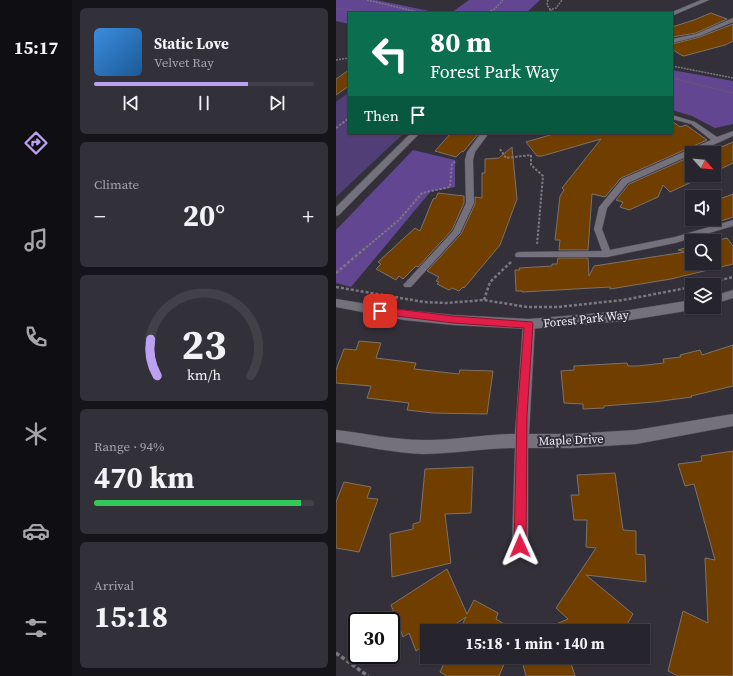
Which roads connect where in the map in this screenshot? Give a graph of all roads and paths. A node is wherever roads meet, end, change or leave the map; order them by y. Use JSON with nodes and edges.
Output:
{"nodes":[{"id":1,"x":367,"y":0,"type":"edge"},
{"id":2,"x":503,"y":0,"type":"edge"},
{"id":3,"x":548,"y":0,"type":"edge"},
{"id":4,"x":562,"y":0,"type":"edge"},
{"id":5,"x":706,"y":0,"type":"edge"},
{"id":6,"x":549,"y":10,"type":"junction"},
{"id":7,"x":417,"y":12,"type":"edge"},
{"id":8,"x":488,"y":12,"type":"edge"},
{"id":9,"x":552,"y":12,"type":"edge"},
{"id":10,"x":673,"y":14,"type":"edge"},
{"id":11,"x":733,"y":20,"type":"edge"},
{"id":12,"x":673,"y":41,"type":"edge"},
{"id":13,"x":348,"y":58,"type":"edge"},
{"id":14,"x":336,"y":60,"type":"edge"},
{"id":15,"x":673,"y":66,"type":"edge"},
{"id":16,"x":733,"y":78,"type":"edge"},
{"id":17,"x":673,"y":117,"type":"edge"},
{"id":18,"x":348,"y":119,"type":"edge"},
{"id":19,"x":336,"y":128,"type":"edge"},
{"id":20,"x":733,"y":133,"type":"edge"},
{"id":21,"x":415,"y":134,"type":"edge"},
{"id":22,"x":484,"y":134,"type":"edge"},
{"id":23,"x":716,"y":140,"type":"junction"},
{"id":24,"x":500,"y":149,"type":"dead end"},
{"id":25,"x":469,"y":160,"type":"junction"},
{"id":26,"x":336,"y":213,"type":"edge"},
{"id":27,"x":733,"y":223,"type":"edge"},
{"id":28,"x":608,"y":254,"type":"junction"},
{"id":29,"x":519,"y":255,"type":"joint"},
{"id":30,"x":536,"y":255,"type":"junction"},
{"id":31,"x":336,"y":273,"type":"edge"},
{"id":32,"x":733,"y":277,"type":"edge"},
{"id":33,"x":721,"y":280,"type":"edge"},
{"id":34,"x":408,"y":285,"type":"dead end"},
{"id":35,"x":336,"y":287,"type":"edge"},
{"id":36,"x":685,"y":288,"type":"edge"},
{"id":37,"x":733,"y":294,"type":"edge"},
{"id":38,"x":721,"y":298,"type":"edge"},
{"id":39,"x":336,"y":300,"type":"edge"},
{"id":40,"x":484,"y":300,"type":"junction"},
{"id":41,"x":685,"y":306,"type":"edge"},
{"id":42,"x":529,"y":324,"type":"junction"},
{"id":43,"x":733,"y":420,"type":"edge"},
{"id":44,"x":336,"y":436,"type":"edge"},
{"id":45,"x":522,"y":441,"type":"junction"},
{"id":46,"x":520,"y":546,"type":"dead end"},
{"id":47,"x":336,"y":653,"type":"edge"},
{"id":48,"x":368,"y":676,"type":"edge"}],
"edges":[{"from":1,"to":7,"type":"path"},
{"from":2,"to":8,"type":"path"},
{"from":3,"to":6,"type":"path"},
{"from":4,"to":6,"type":"path"},
{"from":5,"to":10,"type":"street"},
{"from":6,"to":9,"type":"path"},
{"from":11,"to":12,"type":"lane"},
{"from":13,"to":14,"type":"path"},
{"from":15,"to":16,"type":"path"},
{"from":17,"to":23,"type":"lane"},
{"from":18,"to":19,"type":"path"},
{"from":20,"to":23,"type":"lane"},
{"from":21,"to":26,"type":"street"},
{"from":22,"to":25,"type":"lane"},
{"from":23,"to":28,"type":"lane"},
{"from":24,"to":30,"type":"path"},
{"from":25,"to":31,"type":"path"},
{"from":25,"to":34,"type":"lane"},
{"from":27,"to":28,"type":"lane"},
{"from":28,"to":30,"type":"lane"},
{"from":29,"to":30,"type":"lane"},
{"from":29,"to":40,"type":"path"},
{"from":32,"to":33,"type":"path"},
{"from":35,"to":40,"type":"path"},
{"from":36,"to":40,"type":"path"},
{"from":37,"to":38,"type":"street"},
{"from":39,"to":42,"type":"street","name":"Forest Park Way"},
{"from":41,"to":42,"type":"street","name":"Forest Park Way"},
{"from":42,"to":45,"type":"street"},
{"from":43,"to":45,"type":"street","name":"Maple Drive"},
{"from":44,"to":45,"type":"street","name":"Maple Drive"},
{"from":45,"to":46,"type":"street"},
{"from":47,"to":48,"type":"path"}]}
